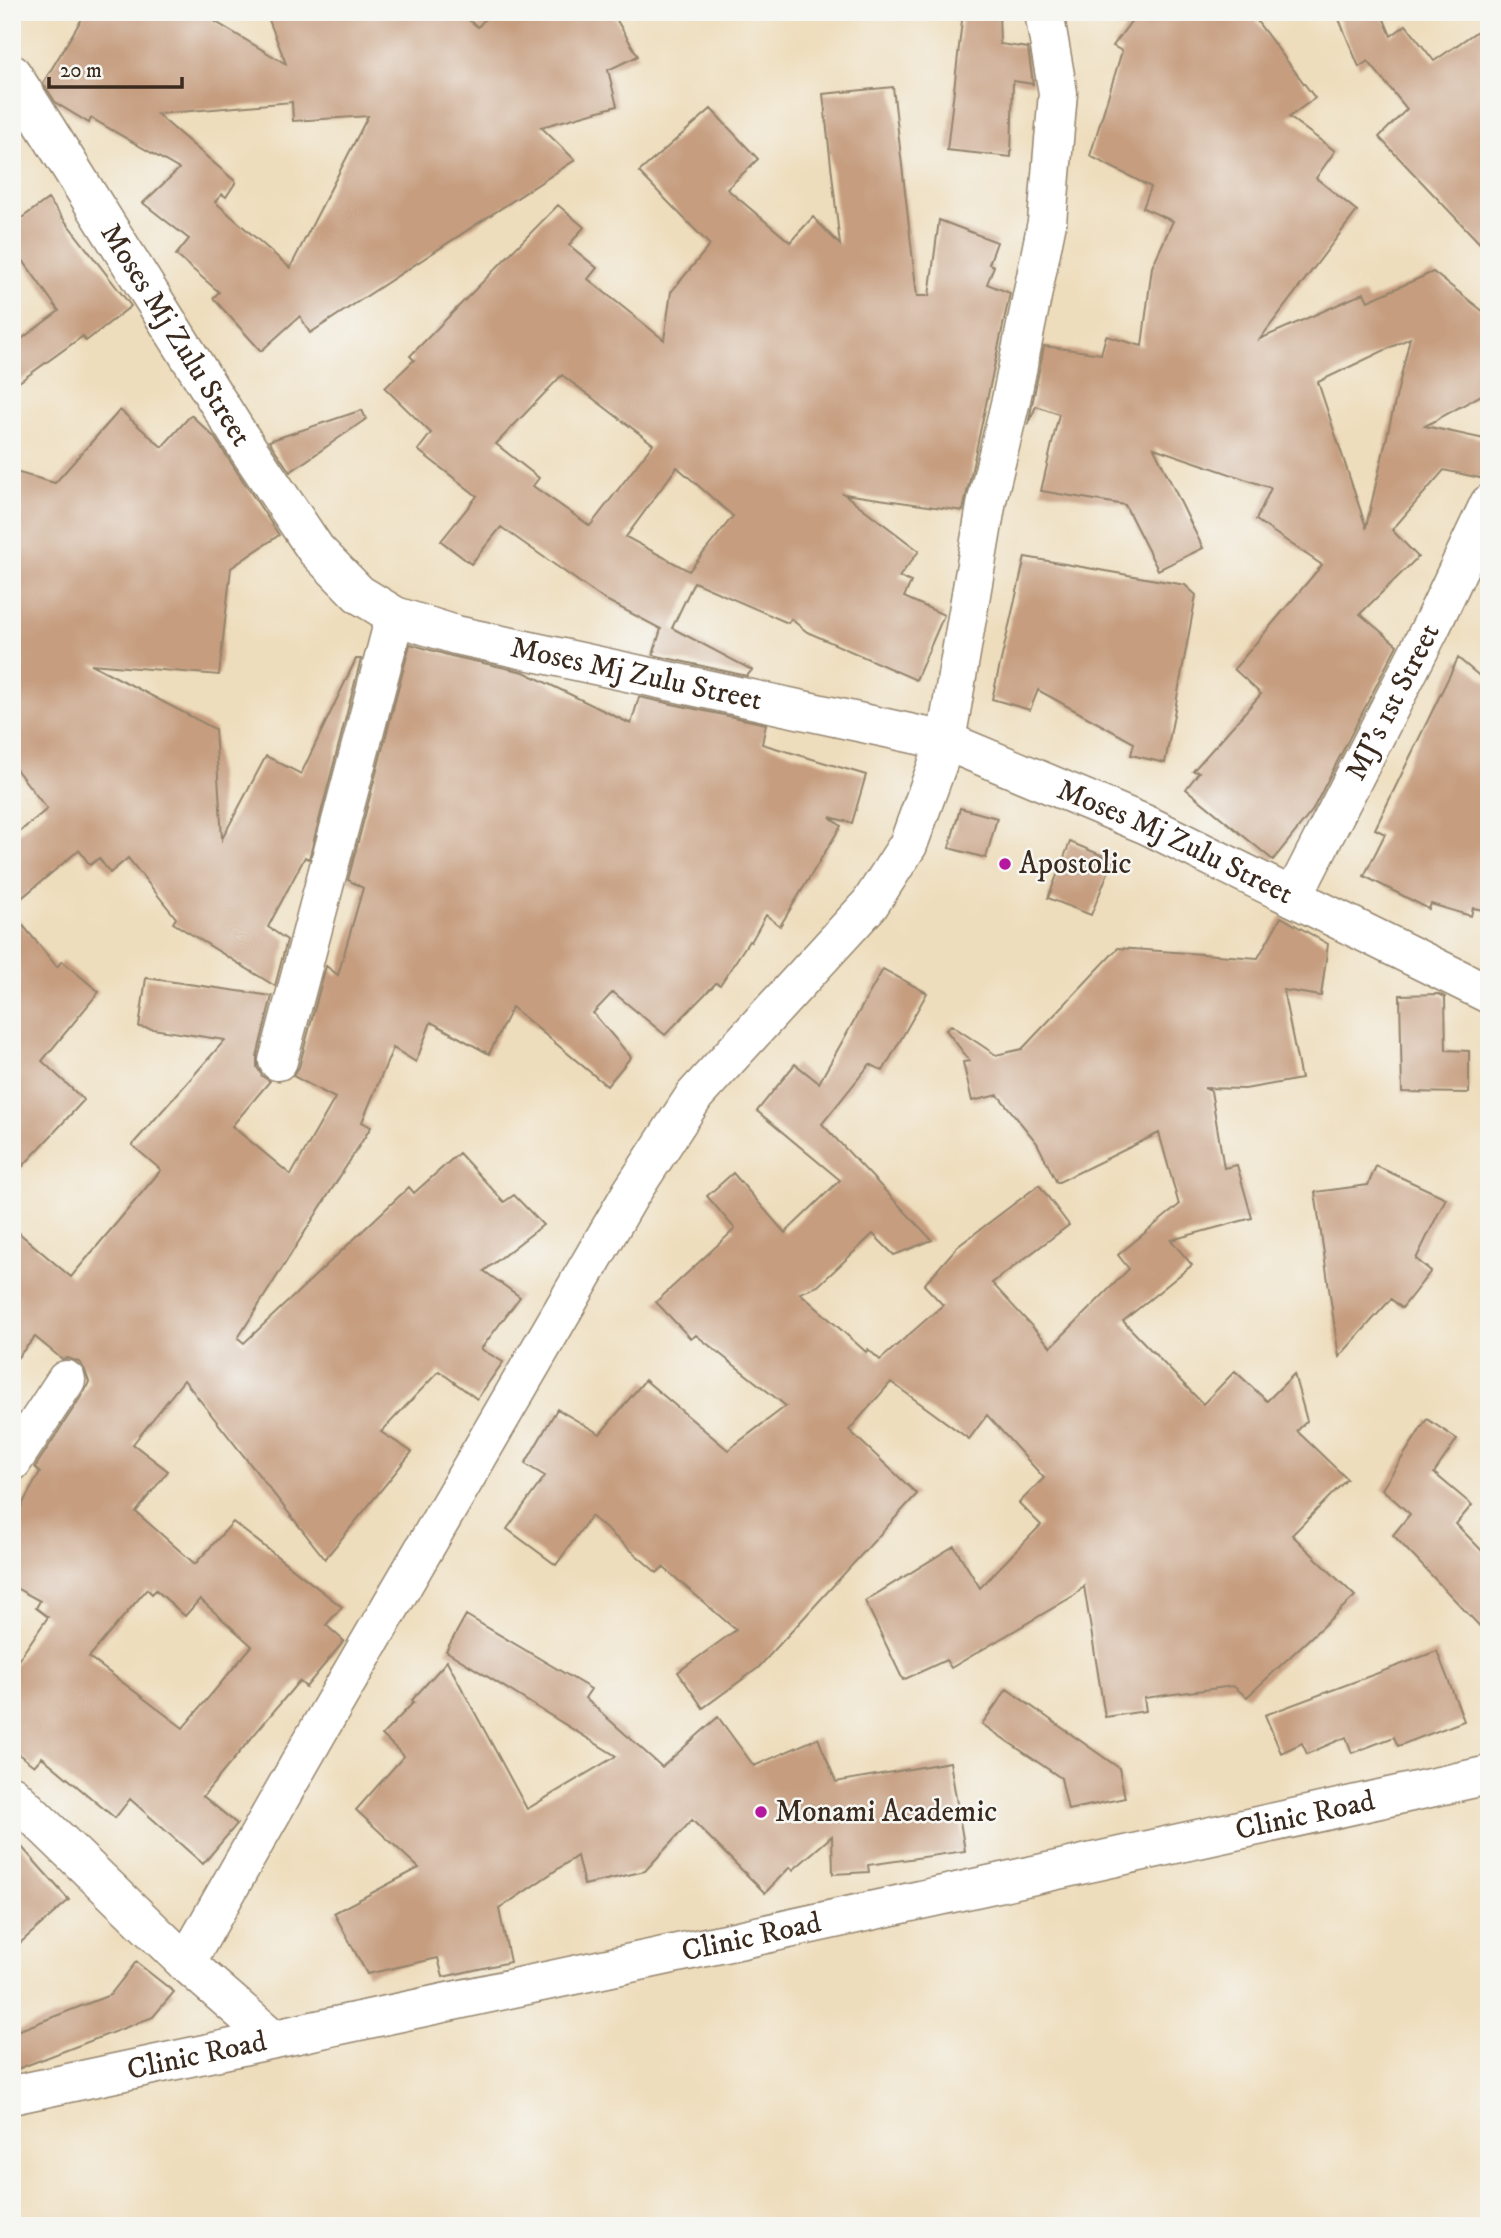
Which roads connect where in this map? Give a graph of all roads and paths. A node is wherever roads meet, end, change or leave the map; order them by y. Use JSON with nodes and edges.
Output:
{"nodes":[{"id":1,"x":1044,"y":12,"type":"edge"},
{"id":2,"x":12,"y":74,"type":"edge"},
{"id":3,"x":1489,"y":504,"type":"edge"},
{"id":4,"x":394,"y":616,"type":"junction"},
{"id":5,"x":946,"y":741,"type":"junction"},
{"id":6,"x":1293,"y":897,"type":"junction"},
{"id":7,"x":1489,"y":994,"type":"edge"},
{"id":8,"x":278,"y":1061,"type":"dead end"},
{"id":9,"x":66,"y":1380,"type":"dead end"},
{"id":10,"x":12,"y":1462,"type":"edge"},
{"id":11,"x":1489,"y":1775,"type":"edge"},
{"id":12,"x":12,"y":1795,"type":"edge"},
{"id":13,"x":186,"y":1963,"type":"junction"},
{"id":14,"x":272,"y":2038,"type":"junction"},
{"id":15,"x":12,"y":2095,"type":"edge"}],
"edges":[{"from":1,"to":5,"type":"street"},
{"from":2,"to":4,"type":"street","name":"Moses Mj Zulu Street"},
{"from":3,"to":6,"type":"street","name":"MJ’s 1st Street"},
{"from":4,"to":5,"type":"street","name":"Moses Mj Zulu Street"},
{"from":4,"to":8,"type":"street"},
{"from":5,"to":6,"type":"street","name":"Moses Mj Zulu Street"},
{"from":5,"to":13,"type":"street"},
{"from":6,"to":7,"type":"street","name":"Moses Mj Zulu Street"},
{"from":9,"to":10,"type":"street"},
{"from":11,"to":14,"type":"street","name":"Clinic Road"},
{"from":12,"to":13,"type":"street"},
{"from":13,"to":14,"type":"street"},
{"from":14,"to":15,"type":"street","name":"Clinic Road"}]}
